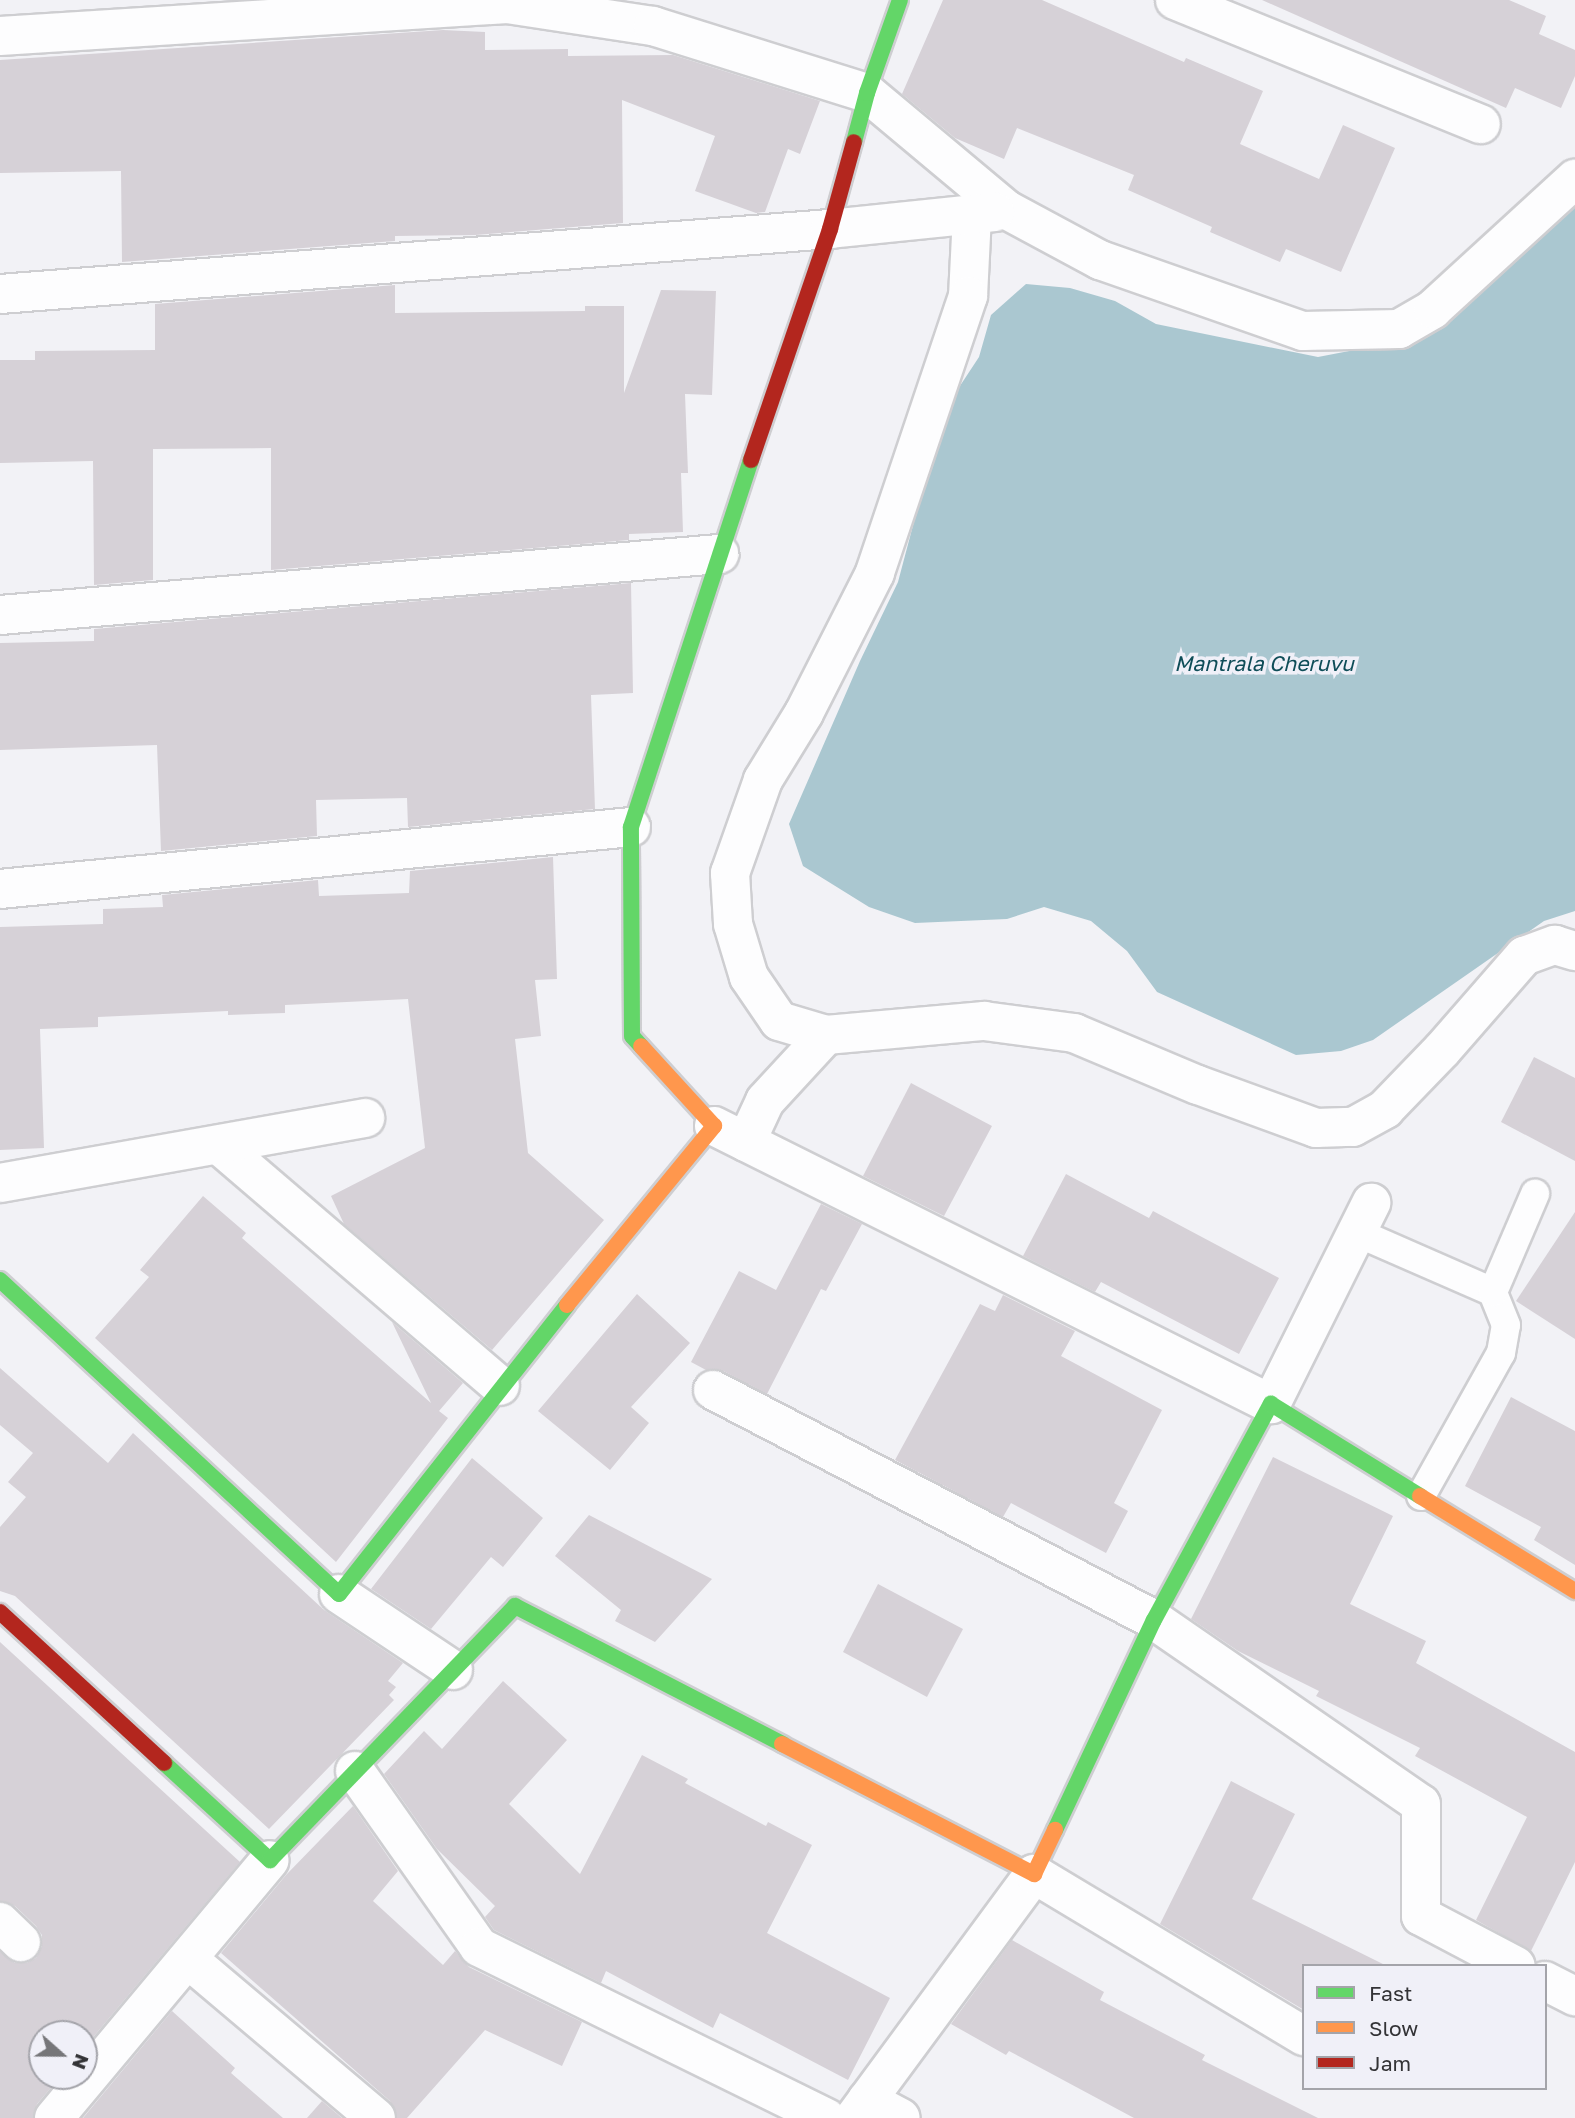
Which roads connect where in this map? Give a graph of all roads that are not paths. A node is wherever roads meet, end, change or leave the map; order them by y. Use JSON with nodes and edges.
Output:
{"nodes":[{"id":1,"x":900,"y":0,"type":"edge"},
{"id":2,"x":1175,"y":0,"type":"edge"},
{"id":3,"x":656,"y":13,"type":"edge"},
{"id":4,"x":0,"y":36,"type":"edge"},
{"id":5,"x":867,"y":93,"type":"junction"},
{"id":6,"x":1481,"y":124,"type":"dead end"},
{"id":7,"x":1575,"y":179,"type":"edge"},
{"id":8,"x":989,"y":212,"type":"junction"},
{"id":9,"x":830,"y":229,"type":"junction"},
{"id":10,"x":0,"y":294,"type":"edge"},
{"id":11,"x":719,"y":554,"type":"junction"},
{"id":12,"x":0,"y":615,"type":"edge"},
{"id":13,"x":631,"y":827,"type":"junction"},
{"id":14,"x":0,"y":889,"type":"edge"},
{"id":15,"x":1575,"y":951,"type":"edge"},
{"id":16,"x":826,"y":1035,"type":"junction"},
{"id":17,"x":365,"y":1118,"type":"dead end"},
{"id":18,"x":730,"y":1134,"type":"junction"},
{"id":19,"x":219,"y":1145,"type":"junction"},
{"id":20,"x":0,"y":1183,"type":"edge"},
{"id":21,"x":1535,"y":1194,"type":"dead end"},
{"id":22,"x":1364,"y":1218,"type":"joint"},
{"id":23,"x":0,"y":1280,"type":"edge"},
{"id":24,"x":1493,"y":1292,"type":"junction"},
{"id":25,"x":500,"y":1386,"type":"junction"},
{"id":26,"x":713,"y":1390,"type":"dead end"},
{"id":27,"x":1271,"y":1404,"type":"junction"},
{"id":28,"x":1421,"y":1496,"type":"junction"},
{"id":29,"x":1575,"y":1591,"type":"edge"},
{"id":30,"x":339,"y":1594,"type":"junction"},
{"id":31,"x":0,"y":1612,"type":"edge"},
{"id":32,"x":1154,"y":1620,"type":"junction"},
{"id":33,"x":453,"y":1670,"type":"junction"},
{"id":34,"x":355,"y":1772,"type":"junction"},
{"id":35,"x":270,"y":1860,"type":"junction"},
{"id":36,"x":1034,"y":1874,"type":"junction"},
{"id":37,"x":188,"y":1959,"type":"junction"},
{"id":38,"x":1512,"y":1964,"type":"edge"},
{"id":39,"x":1547,"y":1982,"type":"edge"},
{"id":40,"x":1575,"y":1996,"type":"edge"},
{"id":41,"x":1302,"y":2035,"type":"edge"},
{"id":42,"x":861,"y":2109,"type":"edge"},
{"id":43,"x":54,"y":2118,"type":"edge"},
{"id":44,"x":376,"y":2118,"type":"edge"},
{"id":45,"x":826,"y":2118,"type":"edge"},
{"id":46,"x":901,"y":2118,"type":"edge"}],
"edges":[{"from":1,"to":5,"type":"street"},
{"from":2,"to":6,"type":"street"},
{"from":3,"to":4,"type":"street"},
{"from":3,"to":5,"type":"street"},
{"from":5,"to":8,"type":"street"},
{"from":5,"to":9,"type":"street"},
{"from":7,"to":8,"type":"street"},
{"from":8,"to":9,"type":"street"},
{"from":8,"to":16,"type":"street"},
{"from":9,"to":10,"type":"street"},
{"from":9,"to":11,"type":"street"},
{"from":11,"to":12,"type":"street"},
{"from":11,"to":13,"type":"street"},
{"from":13,"to":14,"type":"street"},
{"from":13,"to":18,"type":"street"},
{"from":15,"to":16,"type":"street"},
{"from":16,"to":18,"type":"street"},
{"from":17,"to":19,"type":"street"},
{"from":18,"to":25,"type":"street"},
{"from":18,"to":27,"type":"street"},
{"from":19,"to":20,"type":"street"},
{"from":19,"to":25,"type":"street"},
{"from":21,"to":24,"type":"lane"},
{"from":22,"to":24,"type":"lane"},
{"from":22,"to":27,"type":"street"},
{"from":23,"to":30,"type":"street"},
{"from":24,"to":28,"type":"lane"},
{"from":25,"to":30,"type":"street"},
{"from":26,"to":32,"type":"street"},
{"from":27,"to":28,"type":"street"},
{"from":27,"to":32,"type":"street"},
{"from":28,"to":29,"type":"street"},
{"from":30,"to":33,"type":"street"},
{"from":31,"to":35,"type":"street"},
{"from":32,"to":36,"type":"street"},
{"from":32,"to":38,"type":"street"},
{"from":33,"to":34,"type":"street"},
{"from":33,"to":36,"type":"street"},
{"from":34,"to":35,"type":"street"},
{"from":34,"to":45,"type":"street"},
{"from":35,"to":37,"type":"street"},
{"from":36,"to":41,"type":"street"},
{"from":36,"to":42,"type":"street"},
{"from":37,"to":43,"type":"street"},
{"from":37,"to":44,"type":"street"},
{"from":39,"to":40,"type":"street"},
{"from":42,"to":46,"type":"street"}]}
